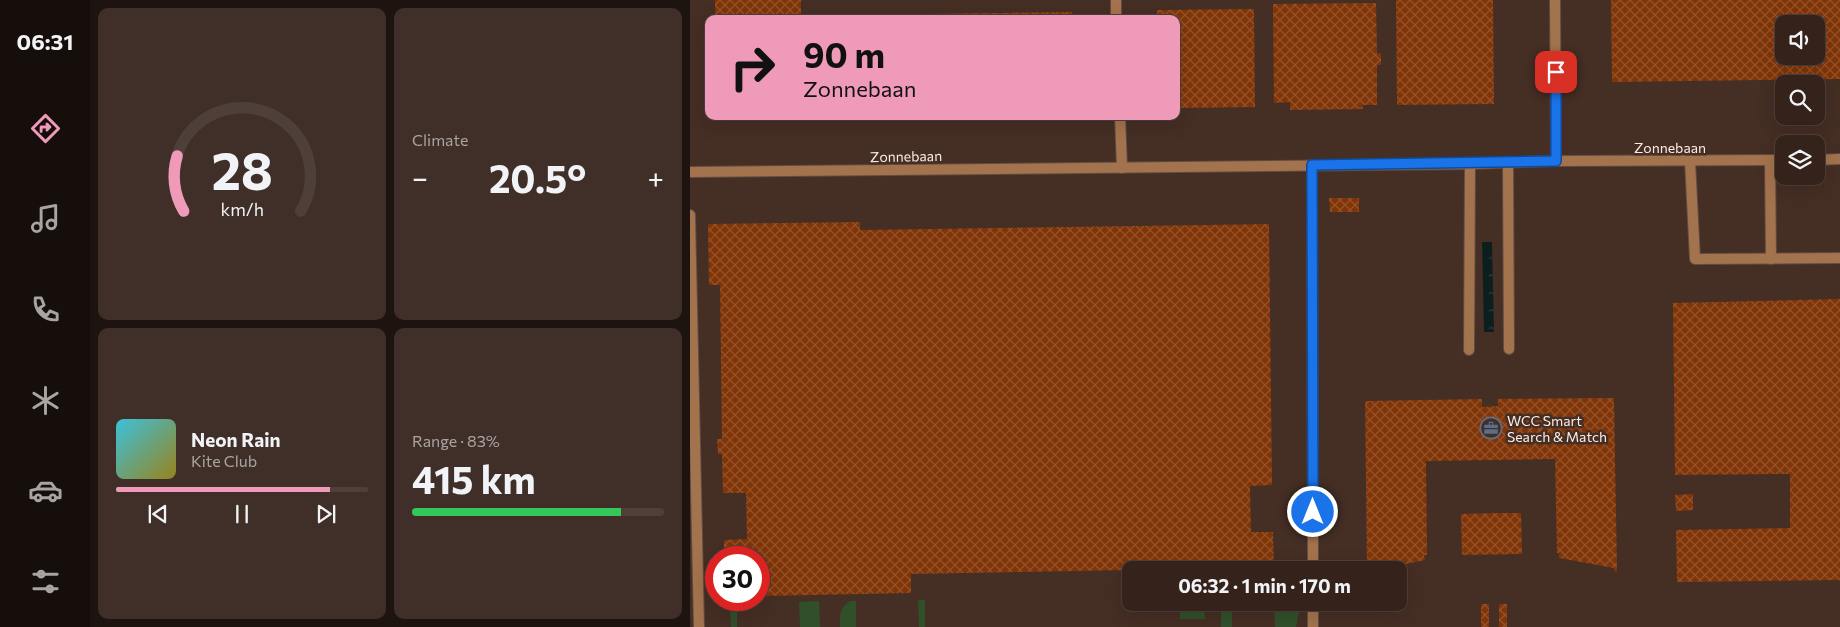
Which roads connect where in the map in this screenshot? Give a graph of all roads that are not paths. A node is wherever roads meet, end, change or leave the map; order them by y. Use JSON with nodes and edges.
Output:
{"nodes":[{"id":1,"x":1116,"y":0,"type":"edge"},
{"id":2,"x":1555,"y":0,"type":"edge"},
{"id":3,"x":1116,"y":15,"type":"edge"},
{"id":4,"x":1120,"y":120,"type":"edge"},
{"id":5,"x":1840,"y":159,"type":"edge"},
{"id":6,"x":1825,"y":160,"type":"edge"},
{"id":7,"x":1556,"y":161,"type":"junction"},
{"id":8,"x":1690,"y":161,"type":"junction"},
{"id":9,"x":1770,"y":161,"type":"junction"},
{"id":10,"x":1775,"y":161,"type":"edge"},
{"id":11,"x":1508,"y":163,"type":"junction"},
{"id":12,"x":1470,"y":164,"type":"junction"},
{"id":13,"x":1312,"y":165,"type":"junction"},
{"id":14,"x":1122,"y":168,"type":"junction"},
{"id":15,"x":690,"y":172,"type":"edge"},
{"id":16,"x":690,"y":215,"type":"edge"},
{"id":17,"x":1840,"y":258,"type":"edge"},
{"id":18,"x":1771,"y":259,"type":"junction"},
{"id":19,"x":1509,"y":349,"type":"dead end"},
{"id":20,"x":1470,"y":350,"type":"dead end"},
{"id":21,"x":1313,"y":561,"type":"edge"},
{"id":22,"x":1313,"y":611,"type":"edge"},
{"id":23,"x":699,"y":627,"type":"edge"},
{"id":24,"x":1313,"y":627,"type":"edge"}],
"edges":[{"from":1,"to":3,"type":"street"},
{"from":2,"to":7,"type":"street"},
{"from":4,"to":14,"type":"street"},
{"from":5,"to":6,"type":"street"},
{"from":7,"to":8,"type":"street","name":"Zonnebaan"},
{"from":7,"to":11,"type":"street","name":"Zonnebaan"},
{"from":8,"to":9,"type":"street","name":"Zonnebaan"},
{"from":8,"to":18,"type":"street"},
{"from":9,"to":10,"type":"street","name":"Zonnebaan"},
{"from":9,"to":18,"type":"street"},
{"from":11,"to":12,"type":"street","name":"Zonnebaan"},
{"from":11,"to":19,"type":"street"},
{"from":12,"to":13,"type":"street","name":"Zonnebaan"},
{"from":12,"to":20,"type":"street"},
{"from":13,"to":14,"type":"street","name":"Zonnebaan"},
{"from":13,"to":21,"type":"street"},
{"from":14,"to":15,"type":"street","name":"Zonnebaan"},
{"from":16,"to":23,"type":"street"},
{"from":17,"to":18,"type":"street"},
{"from":22,"to":24,"type":"street"}]}
